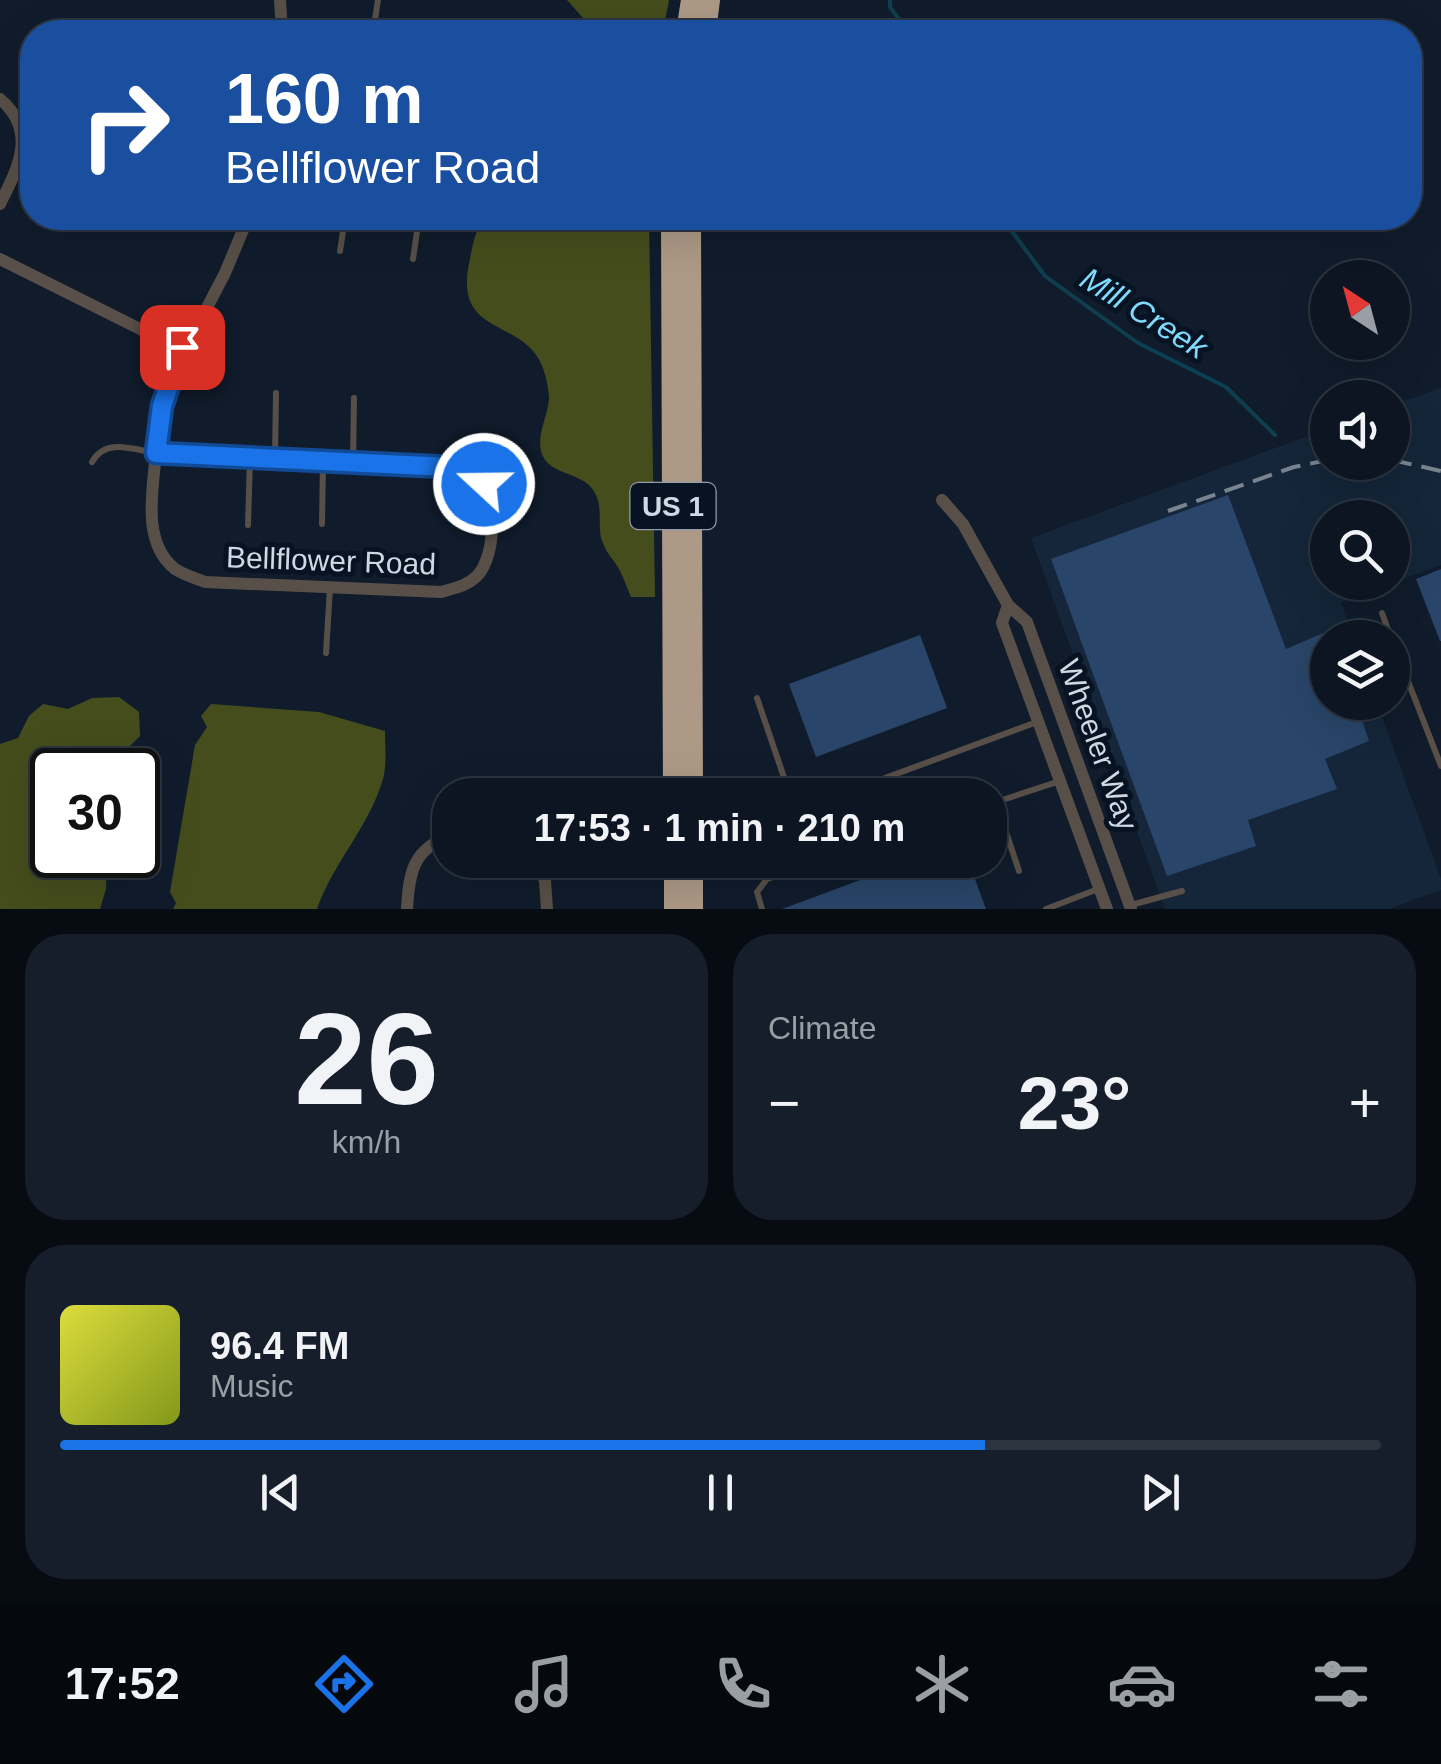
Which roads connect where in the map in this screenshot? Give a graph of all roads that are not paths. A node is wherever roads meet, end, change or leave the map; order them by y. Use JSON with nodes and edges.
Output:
{"nodes":[{"id":1,"x":0,"y":99,"type":"edge"},
{"id":2,"x":20,"y":138,"type":"edge"},
{"id":3,"x":20,"y":161,"type":"edge"},
{"id":4,"x":0,"y":204,"type":"edge"},
{"id":5,"x":243,"y":230,"type":"edge"},
{"id":6,"x":343,"y":230,"type":"edge"},
{"id":7,"x":417,"y":230,"type":"edge"},
{"id":8,"x":672,"y":230,"type":"edge"},
{"id":9,"x":690,"y":230,"type":"edge"},
{"id":10,"x":340,"y":251,"type":"dead end"},
{"id":11,"x":0,"y":259,"type":"edge"},
{"id":12,"x":412,"y":259,"type":"dead end"},
{"id":13,"x":182,"y":347,"type":"junction"},
{"id":14,"x":276,"y":393,"type":"dead end"},
{"id":15,"x":354,"y":398,"type":"dead end"},
{"id":16,"x":156,"y":453,"type":"junction"},
{"id":17,"x":250,"y":458,"type":"junction"},
{"id":18,"x":274,"y":458,"type":"junction"},
{"id":19,"x":323,"y":461,"type":"junction"},
{"id":20,"x":92,"y":462,"type":"dead end"},
{"id":21,"x":353,"y":462,"type":"junction"},
{"id":22,"x":942,"y":500,"type":"dead end"},
{"id":23,"x":248,"y":524,"type":"dead end"},
{"id":24,"x":322,"y":524,"type":"dead end"},
{"id":25,"x":330,"y":587,"type":"junction"},
{"id":26,"x":1008,"y":606,"type":"junction"},
{"id":27,"x":1382,"y":612,"type":"dead end"},
{"id":28,"x":1385,"y":620,"type":"edge"},
{"id":29,"x":326,"y":653,"type":"dead end"},
{"id":30,"x":1410,"y":686,"type":"edge"},
{"id":31,"x":757,"y":698,"type":"dead end"},
{"id":32,"x":1038,"y":721,"type":"junction"},
{"id":33,"x":1441,"y":766,"type":"edge"},
{"id":34,"x":674,"y":778,"type":"edge"},
{"id":35,"x":692,"y":778,"type":"edge"},
{"id":36,"x":784,"y":778,"type":"edge"},
{"id":37,"x":884,"y":778,"type":"edge"},
{"id":38,"x":1060,"y":780,"type":"junction"},
{"id":39,"x":1007,"y":798,"type":"edge"},
{"id":40,"x":1007,"y":841,"type":"edge"},
{"id":41,"x":432,"y":845,"type":"edge"},
{"id":42,"x":1018,"y":871,"type":"dead end"},
{"id":43,"x":544,"y":878,"type":"edge"},
{"id":44,"x":674,"y":878,"type":"edge"},
{"id":45,"x":692,"y":878,"type":"edge"},
{"id":46,"x":770,"y":878,"type":"edge"},
{"id":47,"x":1100,"y":888,"type":"junction"},
{"id":48,"x":1182,"y":890,"type":"dead end"},
{"id":49,"x":1130,"y":907,"type":"edge"},
{"id":50,"x":407,"y":909,"type":"edge"},
{"id":51,"x":547,"y":909,"type":"edge"},
{"id":52,"x":675,"y":909,"type":"edge"},
{"id":53,"x":692,"y":909,"type":"edge"},
{"id":54,"x":762,"y":909,"type":"edge"},
{"id":55,"x":1046,"y":909,"type":"edge"},
{"id":56,"x":1107,"y":909,"type":"edge"}],
"edges":[{"from":1,"to":2,"type":"street"},
{"from":3,"to":4,"type":"street"},
{"from":5,"to":13,"type":"street","name":"Bellflower Road"},
{"from":6,"to":10,"type":"lane"},
{"from":7,"to":12,"type":"lane"},
{"from":8,"to":34,"type":"highway","number":"US 1"},
{"from":9,"to":35,"type":"highway","number":"US 1"},
{"from":11,"to":13,"type":"street"},
{"from":13,"to":16,"type":"street","name":"Bellflower Road"},
{"from":14,"to":18,"type":"lane"},
{"from":15,"to":21,"type":"lane"},
{"from":16,"to":17,"type":"street","name":"Bellflower Road"},
{"from":16,"to":20,"type":"lane"},
{"from":16,"to":25,"type":"street","name":"Bellflower Road"},
{"from":17,"to":18,"type":"street","name":"Bellflower Road"},
{"from":17,"to":23,"type":"lane"},
{"from":18,"to":19,"type":"street","name":"Bellflower Road"},
{"from":19,"to":21,"type":"street","name":"Bellflower Road"},
{"from":19,"to":24,"type":"lane"},
{"from":21,"to":25,"type":"street","name":"Bellflower Road"},
{"from":22,"to":26,"type":"street","name":"Wheeler Way"},
{"from":25,"to":29,"type":"lane"},
{"from":26,"to":32,"type":"street","name":"Wheeler Way"},
{"from":26,"to":49,"type":"street","name":"Wheeler Way"},
{"from":27,"to":28,"type":"lane"},
{"from":30,"to":33,"type":"lane"},
{"from":31,"to":36,"type":"lane"},
{"from":32,"to":37,"type":"lane"},
{"from":32,"to":38,"type":"street","name":"Wheeler Way"},
{"from":38,"to":39,"type":"lane"},
{"from":38,"to":47,"type":"street","name":"Wheeler Way"},
{"from":40,"to":42,"type":"lane"},
{"from":41,"to":50,"type":"street"},
{"from":43,"to":51,"type":"street"},
{"from":44,"to":52,"type":"highway"},
{"from":45,"to":53,"type":"highway"},
{"from":46,"to":54,"type":"lane"},
{"from":47,"to":55,"type":"lane"},
{"from":47,"to":56,"type":"street","name":"Wheeler Way"},
{"from":48,"to":49,"type":"lane"}]}
